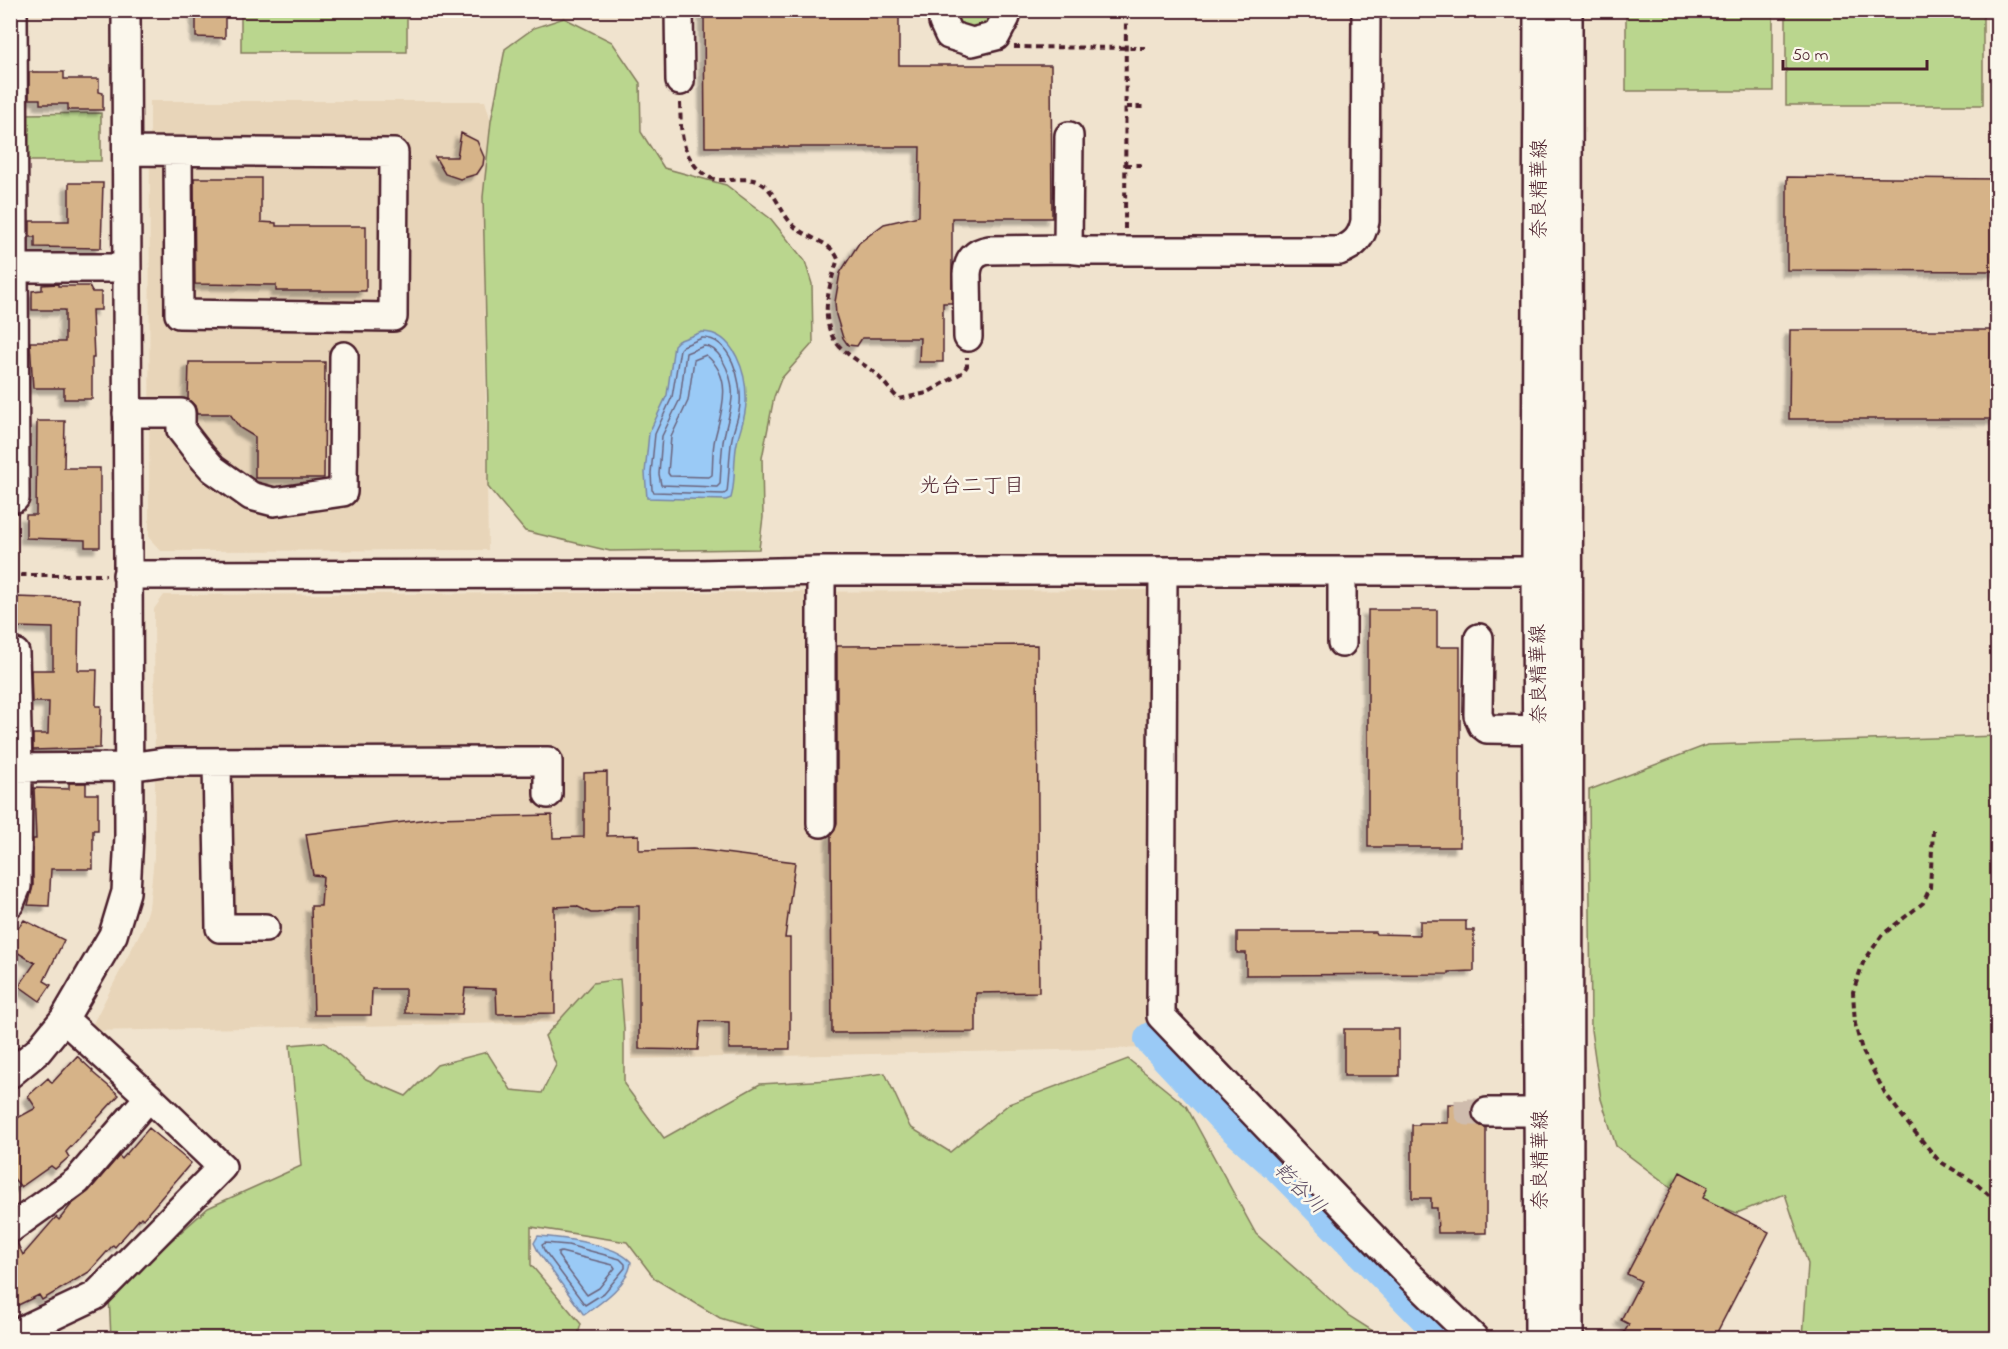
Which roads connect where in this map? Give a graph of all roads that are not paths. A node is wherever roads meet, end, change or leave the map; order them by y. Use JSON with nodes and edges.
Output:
{"nodes":[{"id":1,"x":126,"y":10,"type":"edge"},
{"id":2,"x":679,"y":10,"type":"edge"},
{"id":3,"x":943,"y":10,"type":"edge"},
{"id":4,"x":1005,"y":10,"type":"edge"},
{"id":5,"x":1366,"y":10,"type":"edge"},
{"id":6,"x":1541,"y":10,"type":"edge"},
{"id":7,"x":1565,"y":10,"type":"edge"},
{"id":8,"x":12,"y":28,"type":"edge"},
{"id":9,"x":680,"y":81,"type":"road end"},
{"id":10,"x":1069,"y":136,"type":"dead end"},
{"id":11,"x":127,"y":151,"type":"junction"},
{"id":12,"x":12,"y":152,"type":"edge"},
{"id":13,"x":178,"y":152,"type":"junction"},
{"id":14,"x":1068,"y":249,"type":"junction"},
{"id":15,"x":12,"y":268,"type":"edge"},
{"id":16,"x":127,"y":268,"type":"junction"},
{"id":17,"x":968,"y":337,"type":"road end"},
{"id":18,"x":344,"y":356,"type":"dead end"},
{"id":19,"x":13,"y":384,"type":"edge"},
{"id":20,"x":127,"y":413,"type":"junction"},
{"id":21,"x":10,"y":498,"type":"edge"},
{"id":22,"x":821,"y":571,"type":"junction"},
{"id":23,"x":1163,"y":571,"type":"junction"},
{"id":24,"x":1342,"y":571,"type":"junction"},
{"id":25,"x":1552,"y":571,"type":"junction"},
{"id":26,"x":118,"y":575,"type":"junction"},
{"id":27,"x":1479,"y":638,"type":"dead end"},
{"id":28,"x":1342,"y":643,"type":"dead end"},
{"id":29,"x":10,"y":652,"type":"edge"},
{"id":30,"x":1541,"y":730,"type":"junction"},
{"id":31,"x":217,"y":762,"type":"junction"},
{"id":32,"x":129,"y":767,"type":"junction"},
{"id":33,"x":14,"y":768,"type":"edge"},
{"id":34,"x":548,"y":794,"type":"dead end"},
{"id":35,"x":821,"y":823,"type":"dead end"},
{"id":36,"x":13,"y":891,"type":"edge"},
{"id":37,"x":265,"y":928,"type":"dead end"},
{"id":38,"x":64,"y":1019,"type":"junction"},
{"id":39,"x":10,"y":1074,"type":"edge"},
{"id":40,"x":149,"y":1097,"type":"junction"},
{"id":41,"x":1487,"y":1112,"type":"tunnel mouth"},
{"id":42,"x":1541,"y":1112,"type":"junction"},
{"id":43,"x":10,"y":1229,"type":"edge"},
{"id":44,"x":10,"y":1336,"type":"edge"},
{"id":45,"x":1473,"y":1338,"type":"edge"},
{"id":46,"x":1542,"y":1338,"type":"edge"},
{"id":47,"x":1566,"y":1338,"type":"edge"}],
"edges":[{"from":1,"to":11,"type":"street"},
{"from":2,"to":9,"type":"street"},
{"from":3,"to":4,"type":"street"},
{"from":5,"to":14,"type":"street"},
{"from":6,"to":25,"type":"main road","name":"奈良精華線"},
{"from":7,"to":25,"type":"main road","name":"奈良精華線"},
{"from":8,"to":12,"type":"street"},
{"from":10,"to":14,"type":"street"},
{"from":11,"to":13,"type":"street"},
{"from":11,"to":16,"type":"street"},
{"from":12,"to":15,"type":"street"},
{"from":13,"to":13,"type":"street"},
{"from":14,"to":17,"type":"street"},
{"from":15,"to":16,"type":"street"},
{"from":15,"to":19,"type":"street"},
{"from":16,"to":20,"type":"street"},
{"from":18,"to":20,"type":"street"},
{"from":19,"to":21,"type":"street"},
{"from":20,"to":26,"type":"street"},
{"from":22,"to":23,"type":"street"},
{"from":22,"to":26,"type":"street"},
{"from":22,"to":35,"type":"street"},
{"from":23,"to":24,"type":"street"},
{"from":23,"to":45,"type":"street"},
{"from":24,"to":25,"type":"street"},
{"from":24,"to":28,"type":"street"},
{"from":25,"to":30,"type":"main road","name":"奈良精華線"},
{"from":25,"to":47,"type":"main road","name":"奈良精華線"},
{"from":26,"to":32,"type":"street"},
{"from":27,"to":30,"type":"street"},
{"from":29,"to":33,"type":"street"},
{"from":30,"to":42,"type":"main road","name":"奈良精華線"},
{"from":31,"to":32,"type":"street"},
{"from":31,"to":34,"type":"street"},
{"from":31,"to":37,"type":"street"},
{"from":32,"to":33,"type":"street"},
{"from":32,"to":38,"type":"street"},
{"from":33,"to":36,"type":"street"},
{"from":38,"to":39,"type":"street"},
{"from":38,"to":40,"type":"street"},
{"from":40,"to":43,"type":"street"},
{"from":40,"to":44,"type":"street"},
{"from":41,"to":42,"type":"street"},
{"from":42,"to":46,"type":"main road","name":"奈良精華線"}]}
